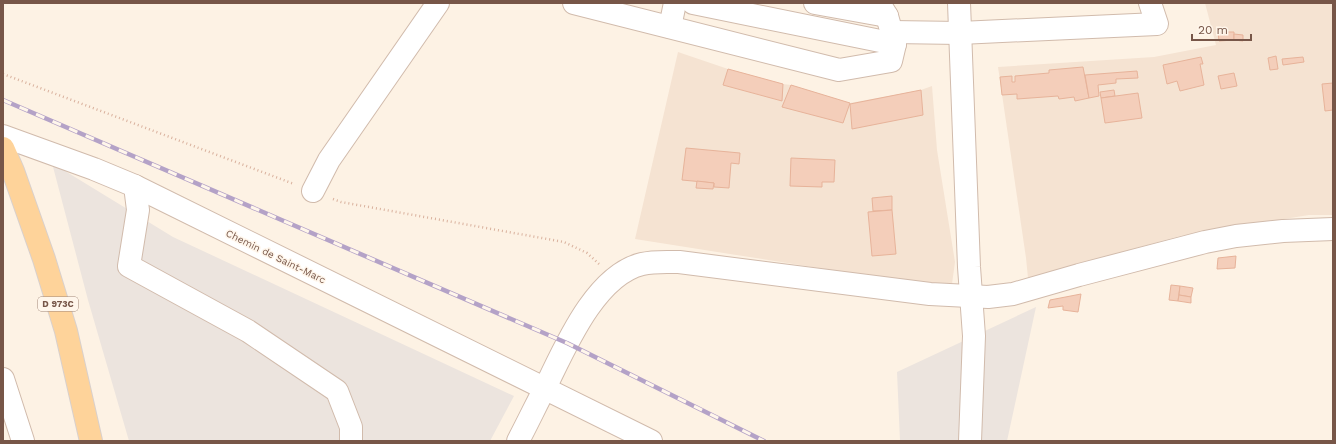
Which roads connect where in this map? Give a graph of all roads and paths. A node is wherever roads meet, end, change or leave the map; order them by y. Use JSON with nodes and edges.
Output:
{"nodes":[{"id":1,"x":438,"y":3,"type":"edge"},
{"id":2,"x":574,"y":3,"type":"edge"},
{"id":3,"x":674,"y":3,"type":"edge"},
{"id":4,"x":693,"y":3,"type":"edge"},
{"id":5,"x":815,"y":3,"type":"edge"},
{"id":6,"x":959,"y":3,"type":"edge"},
{"id":7,"x":1150,"y":3,"type":"edge"},
{"id":8,"x":888,"y":24,"type":"edge"},
{"id":9,"x":670,"y":27,"type":"junction"},
{"id":10,"x":960,"y":33,"type":"junction"},
{"id":11,"x":3,"y":136,"type":"edge"},
{"id":12,"x":3,"y":148,"type":"edge"},
{"id":13,"x":135,"y":186,"type":"junction"},
{"id":14,"x":313,"y":191,"type":"dead end"},
{"id":15,"x":1333,"y":229,"type":"edge"},
{"id":16,"x":972,"y":298,"type":"junction"},
{"id":17,"x":3,"y":379,"type":"edge"},
{"id":18,"x":544,"y":389,"type":"junction"},
{"id":19,"x":23,"y":441,"type":"edge"},
{"id":20,"x":91,"y":441,"type":"edge"},
{"id":21,"x":351,"y":441,"type":"edge"},
{"id":22,"x":518,"y":441,"type":"edge"},
{"id":23,"x":651,"y":441,"type":"edge"},
{"id":24,"x":970,"y":441,"type":"edge"}],
"edges":[{"from":1,"to":14,"type":"street"},
{"from":2,"to":9,"type":"street"},
{"from":3,"to":9,"type":"street"},
{"from":4,"to":8,"type":"street"},
{"from":5,"to":8,"type":"street"},
{"from":6,"to":10,"type":"street"},
{"from":7,"to":10,"type":"street"},
{"from":8,"to":9,"type":"street"},
{"from":8,"to":10,"type":"street"},
{"from":10,"to":16,"type":"street"},
{"from":11,"to":13,"type":"street","name":"Chemin de Saint-Marc"},
{"from":12,"to":20,"type":"main road","number":"D 973C"},
{"from":13,"to":18,"type":"street","name":"Chemin de Saint-Marc"},
{"from":13,"to":21,"type":"street"},
{"from":15,"to":16,"type":"street"},
{"from":16,"to":18,"type":"street"},
{"from":16,"to":24,"type":"street"},
{"from":17,"to":19,"type":"street"},
{"from":18,"to":22,"type":"street"},
{"from":18,"to":23,"type":"street","name":"Chemin de Saint-Marc"}]}
